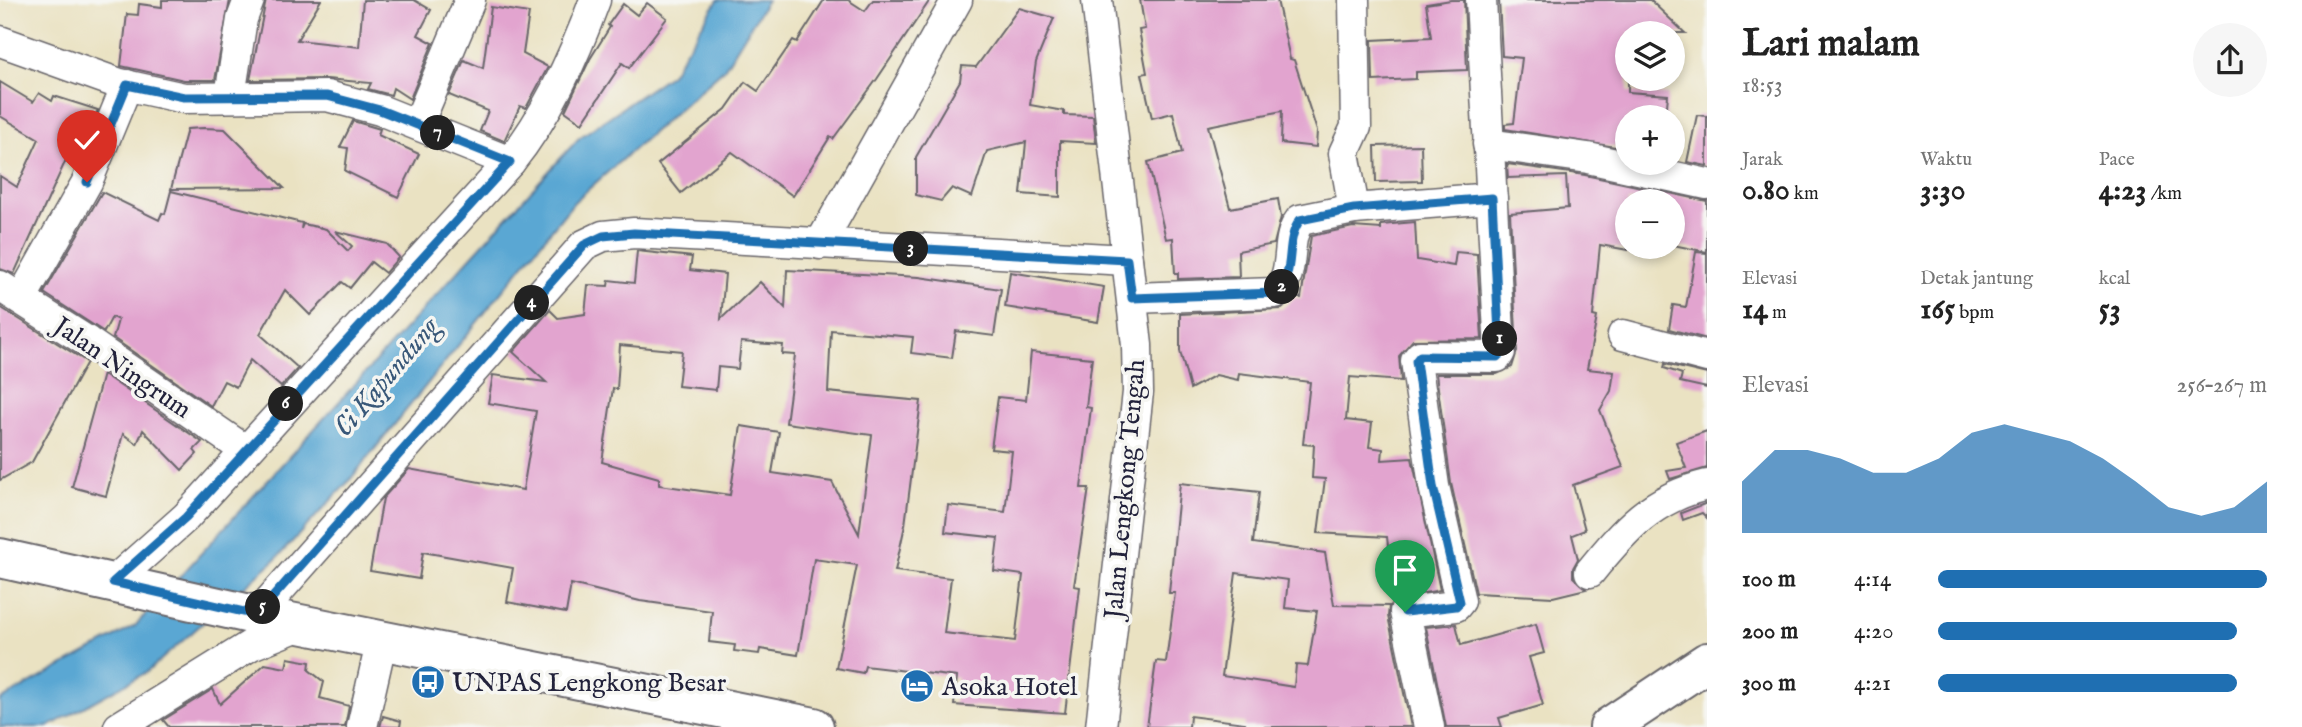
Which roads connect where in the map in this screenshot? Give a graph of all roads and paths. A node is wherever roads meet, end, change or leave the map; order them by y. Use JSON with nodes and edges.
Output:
{"nodes":[{"id":1,"x":249,"y":0,"type":"edge"},
{"id":2,"x":470,"y":0,"type":"edge"},
{"id":3,"x":595,"y":0,"type":"edge"},
{"id":4,"x":957,"y":0,"type":"edge"},
{"id":5,"x":1097,"y":0,"type":"edge"},
{"id":6,"x":1354,"y":0,"type":"edge"},
{"id":7,"x":1480,"y":0,"type":"edge"},
{"id":8,"x":0,"y":41,"type":"edge"},
{"id":9,"x":127,"y":85,"type":"junction"},
{"id":10,"x":230,"y":96,"type":"junction"},
{"id":11,"x":418,"y":124,"type":"junction"},
{"id":12,"x":1488,"y":144,"type":"junction"},
{"id":13,"x":510,"y":162,"type":"junction"},
{"id":14,"x":1707,"y":184,"type":"edge"},
{"id":15,"x":1492,"y":198,"type":"junction"},
{"id":16,"x":1354,"y":209,"type":"junction"},
{"id":17,"x":820,"y":244,"type":"junction"},
{"id":18,"x":1127,"y":260,"type":"junction"},
{"id":19,"x":10,"y":293,"type":"edge"},
{"id":20,"x":1132,"y":298,"type":"junction"},
{"id":21,"x":1623,"y":335,"type":"dead end"},
{"id":22,"x":1707,"y":357,"type":"edge"},
{"id":23,"x":244,"y":450,"type":"junction"},
{"id":24,"x":1707,"y":485,"type":"edge"},
{"id":25,"x":0,"y":558,"type":"edge"},
{"id":26,"x":1590,"y":572,"type":"dead end"},
{"id":27,"x":121,"y":585,"type":"junction"},
{"id":28,"x":253,"y":625,"type":"junction"},
{"id":29,"x":382,"y":639,"type":"junction"},
{"id":30,"x":1707,"y":662,"type":"edge"},
{"id":31,"x":748,"y":719,"type":"edge"},
{"id":32,"x":119,"y":727,"type":"edge"},
{"id":33,"x":362,"y":727,"type":"edge"},
{"id":34,"x":814,"y":727,"type":"edge"},
{"id":35,"x":1101,"y":727,"type":"edge"},
{"id":36,"x":1429,"y":727,"type":"edge"},
{"id":37,"x":1609,"y":727,"type":"edge"}],
"edges":[{"from":1,"to":10,"type":"street"},
{"from":2,"to":11,"type":"street"},
{"from":3,"to":13,"type":"street"},
{"from":4,"to":17,"type":"street"},
{"from":5,"to":18,"type":"street","name":"Jalan Lengkong Tengah"},
{"from":6,"to":16,"type":"street"},
{"from":7,"to":12,"type":"street"},
{"from":8,"to":9,"type":"street"},
{"from":9,"to":10,"type":"street"},
{"from":9,"to":19,"type":"street"},
{"from":10,"to":11,"type":"street"},
{"from":11,"to":13,"type":"street"},
{"from":12,"to":14,"type":"street"},
{"from":12,"to":15,"type":"street"},
{"from":13,"to":23,"type":"street"},
{"from":15,"to":16,"type":"street"},
{"from":15,"to":36,"type":"street"},
{"from":16,"to":20,"type":"street"},
{"from":17,"to":18,"type":"street"},
{"from":17,"to":28,"type":"street"},
{"from":18,"to":20,"type":"street","name":"Jalan Lengkong Tengah"},
{"from":19,"to":23,"type":"street","name":"Jalan Ningrum"},
{"from":20,"to":35,"type":"street","name":"Jalan Lengkong Tengah"},
{"from":21,"to":22,"type":"street"},
{"from":23,"to":27,"type":"street"},
{"from":24,"to":26,"type":"street"},
{"from":25,"to":27,"type":"street"},
{"from":27,"to":28,"type":"street"},
{"from":28,"to":29,"type":"street"},
{"from":28,"to":32,"type":"street"},
{"from":29,"to":31,"type":"street"},
{"from":29,"to":33,"type":"street"},
{"from":30,"to":37,"type":"street"},
{"from":31,"to":34,"type":"street"}]}
